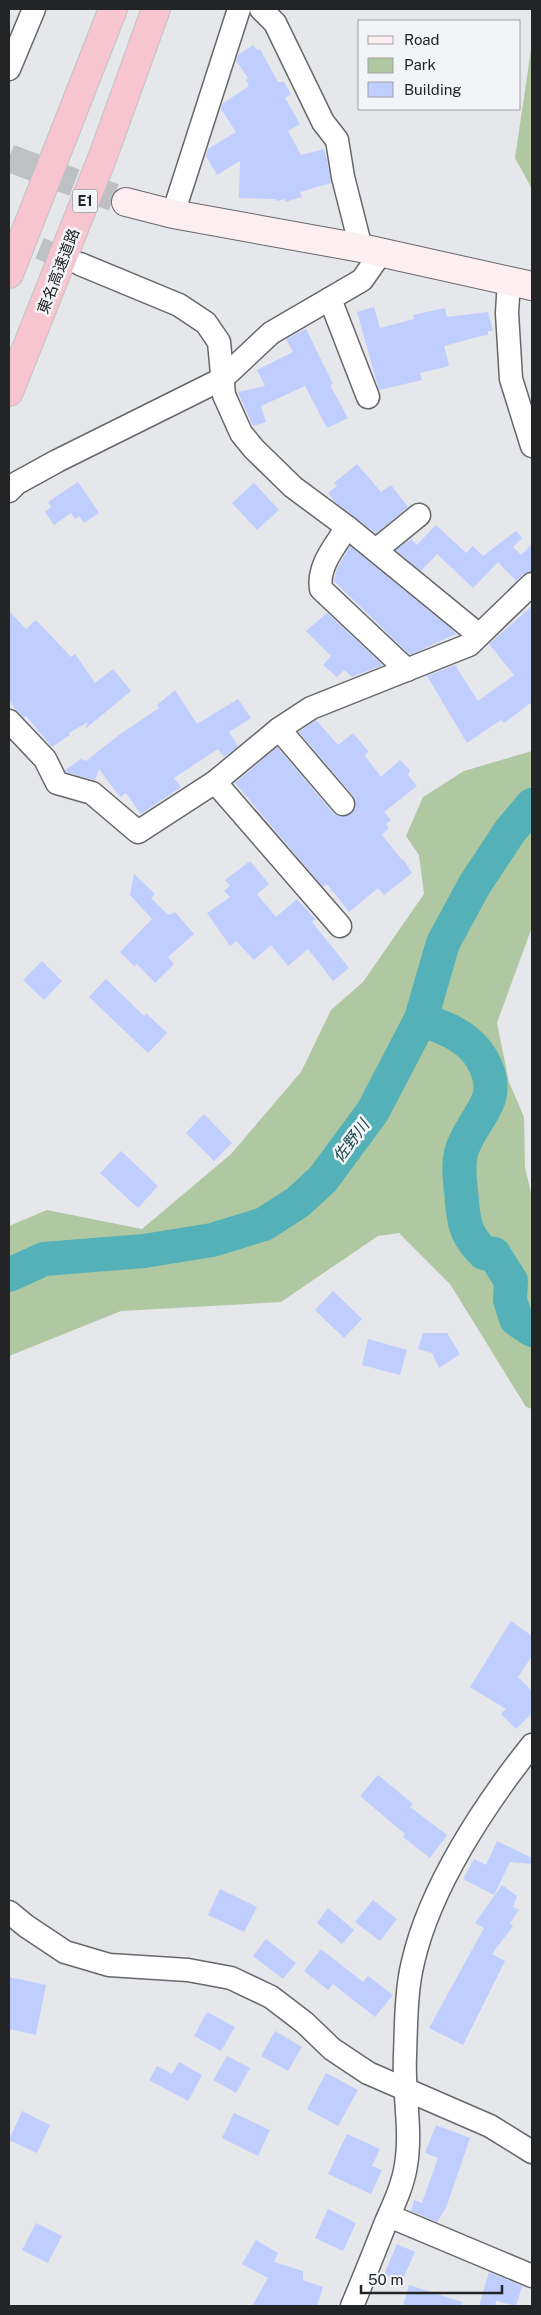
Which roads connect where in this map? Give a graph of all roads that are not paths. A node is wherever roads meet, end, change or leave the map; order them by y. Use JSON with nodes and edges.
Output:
{"nodes":[{"id":1,"x":34,"y":9,"type":"edge"},
{"id":2,"x":113,"y":9,"type":"edge"},
{"id":3,"x":156,"y":9,"type":"edge"},
{"id":4,"x":239,"y":9,"type":"edge"},
{"id":5,"x":260,"y":9,"type":"edge"},
{"id":6,"x":9,"y":69,"type":"edge"},
{"id":7,"x":126,"y":202,"type":"tunnel mouth"},
{"id":8,"x":173,"y":214,"type":"junction"},
{"id":9,"x":371,"y":250,"type":"junction"},
{"id":10,"x":80,"y":264,"type":"tunnel mouth"},
{"id":11,"x":9,"y":274,"type":"edge"},
{"id":12,"x":521,"y":283,"type":"edge"},
{"id":13,"x":330,"y":299,"type":"junction"},
{"id":14,"x":222,"y":379,"type":"junction"},
{"id":15,"x":9,"y":392,"type":"edge"},
{"id":16,"x":368,"y":398,"type":"dead end"},
{"id":17,"x":532,"y":446,"type":"edge"},
{"id":18,"x":9,"y":492,"type":"edge"},
{"id":19,"x":419,"y":515,"type":"dead end"},
{"id":20,"x":347,"y":527,"type":"junction"},
{"id":21,"x":376,"y":550,"type":"junction"},
{"id":22,"x":532,"y":584,"type":"edge"},
{"id":23,"x":479,"y":635,"type":"junction"},
{"id":24,"x":407,"y":670,"type":"junction"},
{"id":25,"x":9,"y":721,"type":"edge"},
{"id":26,"x":278,"y":729,"type":"junction"},
{"id":27,"x":215,"y":782,"type":"junction"},
{"id":28,"x":343,"y":804,"type":"dead end"},
{"id":29,"x":340,"y":926,"type":"dead end"},
{"id":30,"x":532,"y":1745,"type":"edge"},
{"id":31,"x":9,"y":1912,"type":"edge"},
{"id":32,"x":404,"y":2088,"type":"junction"},
{"id":33,"x":532,"y":2152,"type":"edge"},
{"id":34,"x":389,"y":2216,"type":"junction"},
{"id":35,"x":532,"y":2276,"type":"edge"},
{"id":36,"x":352,"y":2306,"type":"edge"}],
"edges":[{"from":1,"to":6,"type":"street"},
{"from":2,"to":11,"type":"highway"},
{"from":3,"to":15,"type":"highway","name":"東名高速道路","number":"E1"},
{"from":4,"to":8,"type":"street"},
{"from":5,"to":9,"type":"street"},
{"from":7,"to":8,"type":"street"},
{"from":8,"to":9,"type":"street"},
{"from":9,"to":12,"type":"street"},
{"from":9,"to":13,"type":"street"},
{"from":10,"to":14,"type":"street"},
{"from":12,"to":17,"type":"street"},
{"from":13,"to":14,"type":"street"},
{"from":13,"to":16,"type":"street"},
{"from":14,"to":18,"type":"street"},
{"from":14,"to":20,"type":"street"},
{"from":19,"to":21,"type":"street"},
{"from":20,"to":21,"type":"street"},
{"from":20,"to":24,"type":"street"},
{"from":21,"to":23,"type":"street"},
{"from":22,"to":23,"type":"street"},
{"from":23,"to":24,"type":"street"},
{"from":24,"to":26,"type":"street"},
{"from":25,"to":27,"type":"street"},
{"from":26,"to":27,"type":"street"},
{"from":26,"to":28,"type":"street"},
{"from":27,"to":29,"type":"street"},
{"from":30,"to":32,"type":"street"},
{"from":31,"to":32,"type":"street"},
{"from":32,"to":33,"type":"street"},
{"from":32,"to":34,"type":"street"},
{"from":34,"to":35,"type":"street"},
{"from":34,"to":36,"type":"street"}]}
